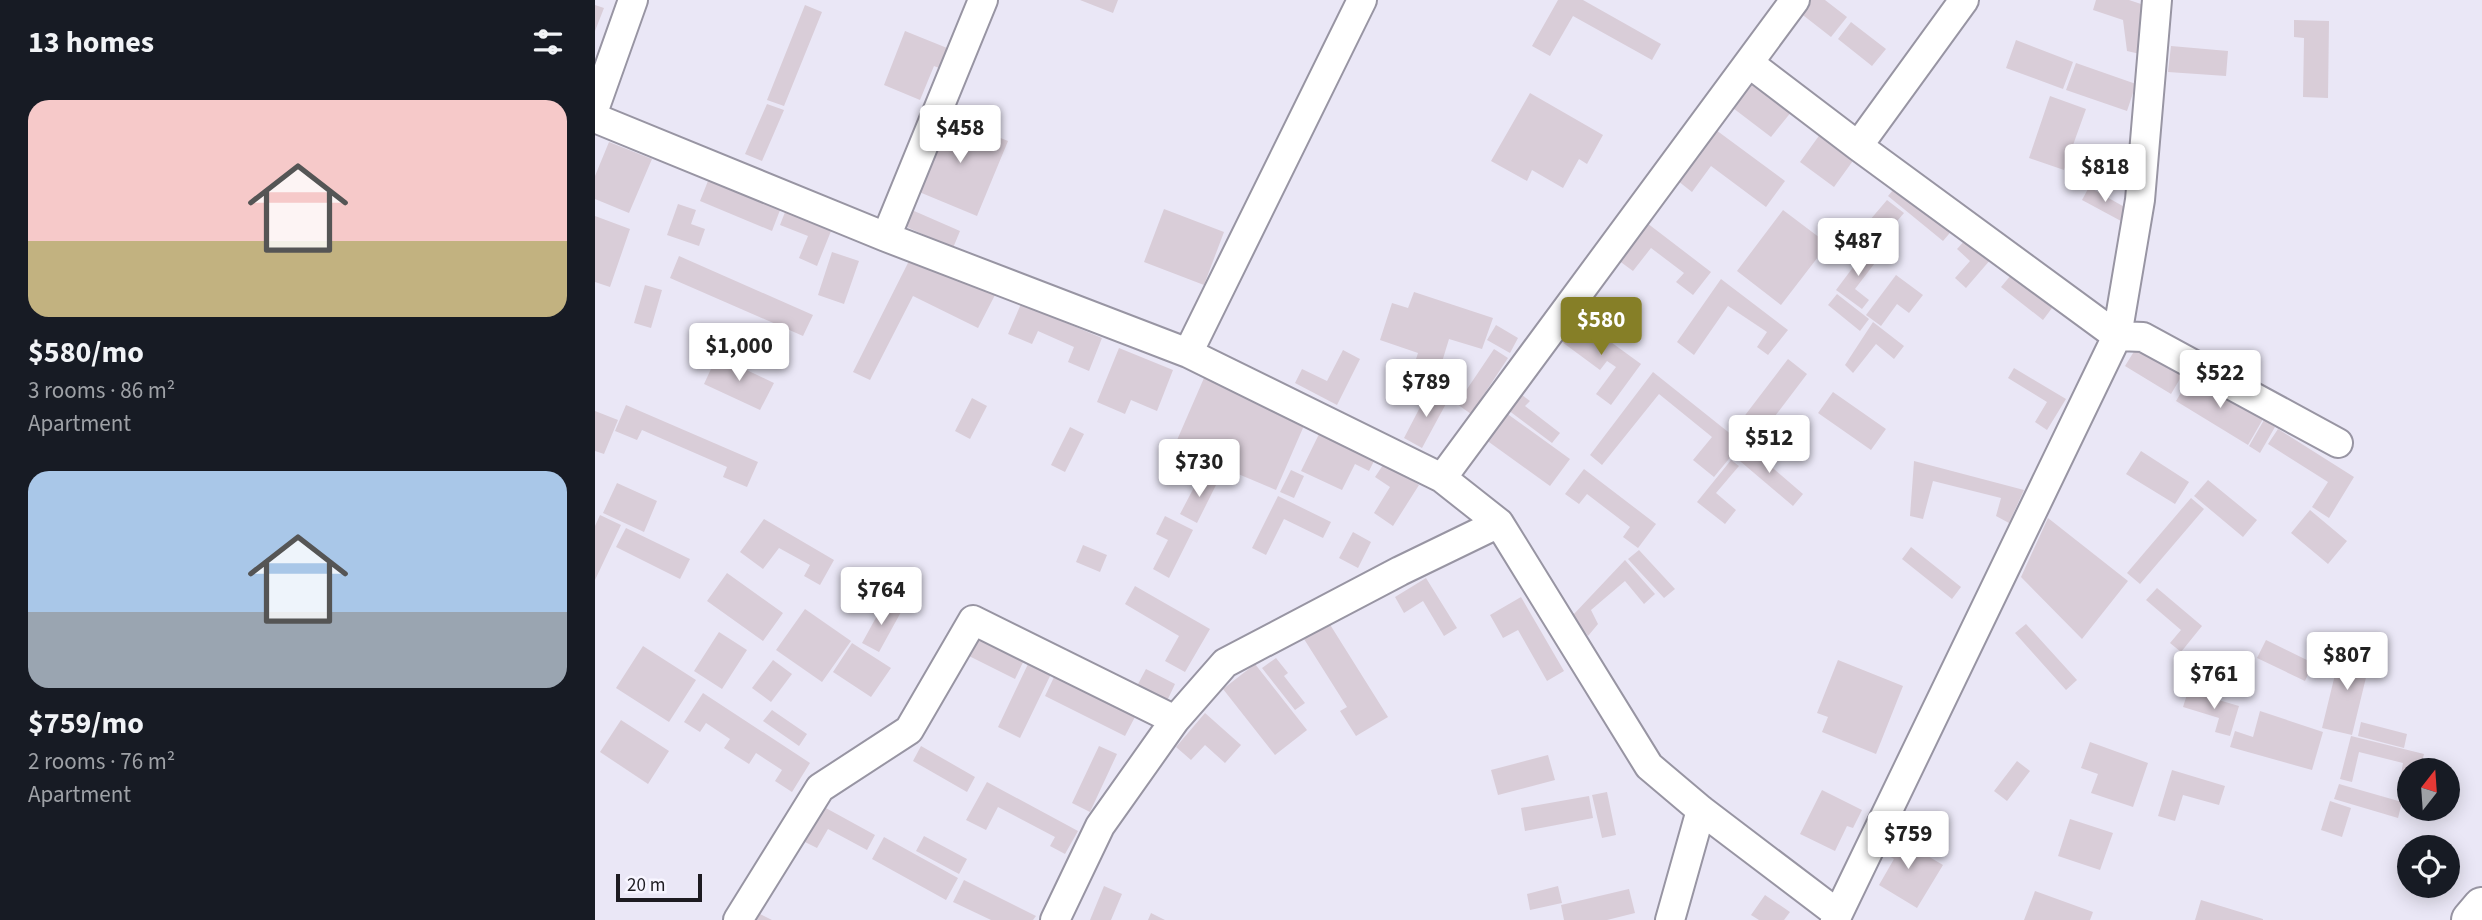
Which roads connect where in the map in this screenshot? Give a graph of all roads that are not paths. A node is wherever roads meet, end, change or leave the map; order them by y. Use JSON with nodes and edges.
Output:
{"nodes":[{"id":1,"x":633,"y":0,"type":"edge"},
{"id":2,"x":983,"y":0,"type":"edge"},
{"id":3,"x":1362,"y":0,"type":"edge"},
{"id":4,"x":1795,"y":0,"type":"edge"},
{"id":5,"x":1964,"y":0,"type":"edge"},
{"id":6,"x":2157,"y":0,"type":"edge"},
{"id":7,"x":1749,"y":63,"type":"junction"},
{"id":8,"x":595,"y":107,"type":"edge"},
{"id":9,"x":595,"y":118,"type":"edge"},
{"id":10,"x":1857,"y":146,"type":"junction"},
{"id":11,"x":886,"y":237,"type":"junction"},
{"id":12,"x":2117,"y":336,"type":"junction"},
{"id":13,"x":1188,"y":353,"type":"junction"},
{"id":14,"x":2338,"y":443,"type":"dead end"},
{"id":15,"x":1442,"y":478,"type":"junction"},
{"id":16,"x":1499,"y":523,"type":"junction"},
{"id":17,"x":1175,"y":720,"type":"junction"},
{"id":18,"x":1701,"y":810,"type":"junction"},
{"id":19,"x":2482,"y":906,"type":"edge"},
{"id":20,"x":1836,"y":917,"type":"edge"},
{"id":21,"x":738,"y":920,"type":"edge"},
{"id":22,"x":1055,"y":920,"type":"edge"},
{"id":23,"x":1671,"y":920,"type":"edge"},
{"id":24,"x":2471,"y":920,"type":"edge"}],
"edges":[{"from":1,"to":8,"type":"street"},
{"from":2,"to":11,"type":"street"},
{"from":3,"to":13,"type":"street"},
{"from":4,"to":7,"type":"street"},
{"from":5,"to":10,"type":"street"},
{"from":6,"to":12,"type":"street"},
{"from":7,"to":10,"type":"street"},
{"from":7,"to":15,"type":"street"},
{"from":9,"to":11,"type":"street"},
{"from":10,"to":12,"type":"street"},
{"from":11,"to":13,"type":"street"},
{"from":12,"to":14,"type":"street"},
{"from":12,"to":20,"type":"street"},
{"from":13,"to":15,"type":"street"},
{"from":15,"to":16,"type":"street"},
{"from":16,"to":17,"type":"street"},
{"from":16,"to":18,"type":"street"},
{"from":17,"to":21,"type":"street"},
{"from":17,"to":22,"type":"street"},
{"from":18,"to":20,"type":"street"},
{"from":18,"to":23,"type":"street"},
{"from":19,"to":24,"type":"street"}]}
